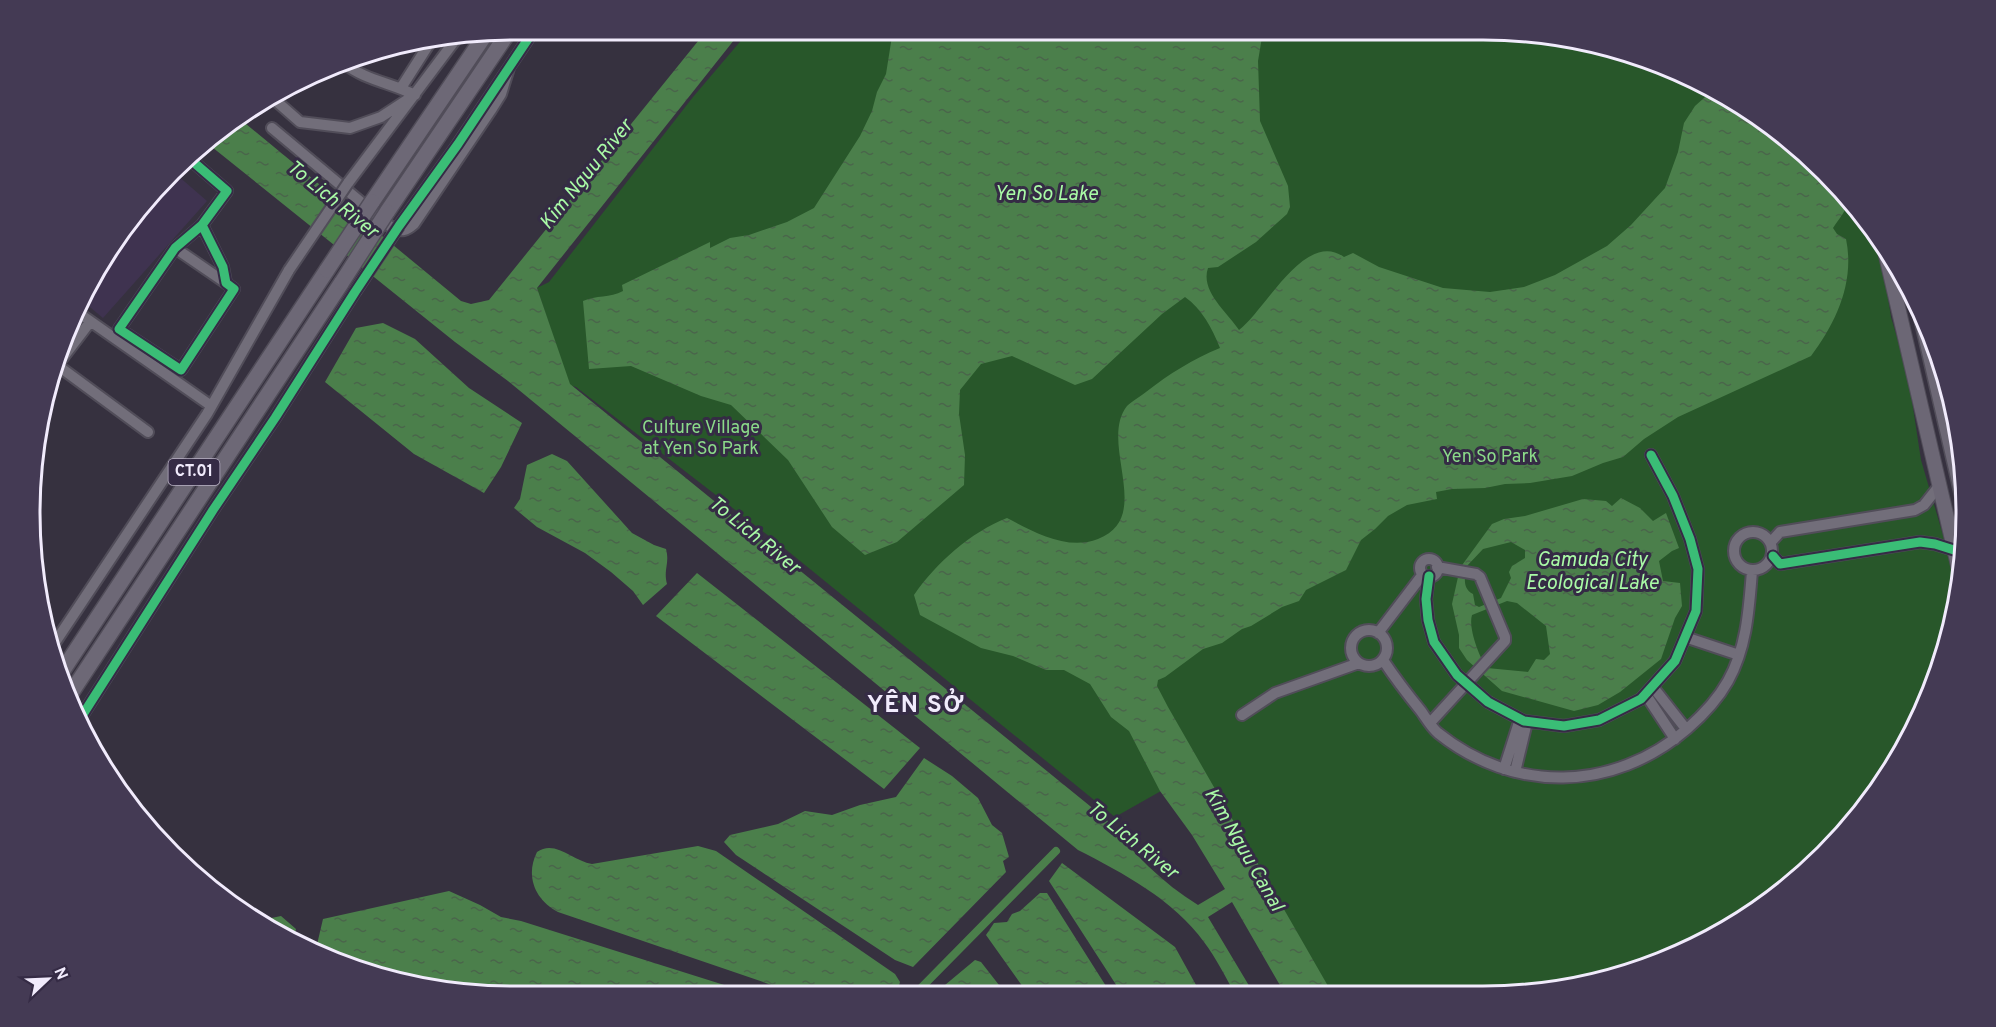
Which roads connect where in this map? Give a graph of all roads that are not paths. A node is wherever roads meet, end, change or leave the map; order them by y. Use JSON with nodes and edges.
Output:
{"nodes":[{"id":1,"x":527,"y":40,"type":"edge"},
{"id":2,"x":503,"y":41,"type":"edge"},
{"id":3,"x":480,"y":42,"type":"edge"},
{"id":4,"x":452,"y":45,"type":"edge"},
{"id":5,"x":426,"y":49,"type":"edge"},
{"id":6,"x":509,"y":68,"type":"junction"},
{"id":7,"x":354,"y":69,"type":"edge"},
{"id":8,"x":401,"y":88,"type":"junction"},
{"id":9,"x":415,"y":95,"type":"junction"},
{"id":10,"x":279,"y":103,"type":"edge"},
{"id":11,"x":272,"y":128,"type":"dead end"},
{"id":12,"x":195,"y":164,"type":"edge"},
{"id":13,"x":202,"y":225,"type":"junction"},
{"id":14,"x":175,"y":248,"type":"junction"},
{"id":15,"x":1890,"y":274,"type":"edge"},
{"id":16,"x":226,"y":283,"type":"junction"},
{"id":17,"x":84,"y":317,"type":"edge"},
{"id":18,"x":90,"y":322,"type":"junction"},
{"id":19,"x":72,"y":345,"type":"edge"},
{"id":20,"x":64,"y":369,"type":"edge"},
{"id":21,"x":210,"y":405,"type":"junction"},
{"id":22,"x":148,"y":432,"type":"dead end"},
{"id":23,"x":1651,"y":454,"type":"dead end"},
{"id":24,"x":1939,"y":486,"type":"junction"},
{"id":25,"x":1771,"y":542,"type":"junction"},
{"id":26,"x":1954,"y":548,"type":"edge"},
{"id":27,"x":1954,"y":550,"type":"edge"},
{"id":28,"x":1773,"y":556,"type":"junction"},
{"id":29,"x":1437,"y":567,"type":"junction"},
{"id":30,"x":1752,"y":571,"type":"junction"},
{"id":31,"x":1426,"y":575,"type":"junction"},
{"id":32,"x":1378,"y":633,"type":"junction"},
{"id":33,"x":58,"y":638,"type":"edge"},
{"id":34,"x":1684,"y":639,"type":"junction"},
{"id":35,"x":1738,"y":657,"type":"junction"},
{"id":36,"x":1383,"y":660,"type":"junction"},
{"id":37,"x":1359,"y":663,"type":"junction"},
{"id":38,"x":66,"y":666,"type":"edge"},
{"id":39,"x":1467,"y":684,"type":"junction"},
{"id":40,"x":74,"y":688,"type":"edge"},
{"id":41,"x":1649,"y":691,"type":"junction"},
{"id":42,"x":84,"y":712,"type":"edge"},
{"id":43,"x":1242,"y":715,"type":"dead end"},
{"id":44,"x":1523,"y":720,"type":"junction"},
{"id":45,"x":1430,"y":723,"type":"junction"},
{"id":46,"x":1686,"y":729,"type":"junction"},
{"id":47,"x":1675,"y":739,"type":"junction"},
{"id":48,"x":1504,"y":769,"type":"junction"},
{"id":49,"x":1515,"y":772,"type":"junction"}],
"edges":[{"from":1,"to":6,"type":"street"},
{"from":2,"to":40,"type":"highway","number":"CT.01","bridge":true},
{"from":3,"to":38,"type":"highway","number":"CT.01","bridge":true},
{"from":4,"to":9,"type":"street"},
{"from":5,"to":8,"type":"street"},
{"from":6,"to":11,"type":"street"},
{"from":6,"to":42,"type":"street","bridge":true},
{"from":7,"to":8,"type":"street"},
{"from":8,"to":9,"type":"street"},
{"from":9,"to":10,"type":"street"},
{"from":9,"to":21,"type":"street","bridge":true},
{"from":12,"to":13,"type":"street"},
{"from":13,"to":14,"type":"street"},
{"from":13,"to":16,"type":"street"},
{"from":14,"to":16,"type":"street"},
{"from":14,"to":16,"type":"street"},
{"from":15,"to":24,"type":"main road"},
{"from":17,"to":18,"type":"street"},
{"from":18,"to":19,"type":"street"},
{"from":18,"to":21,"type":"street"},
{"from":20,"to":22,"type":"street"},
{"from":21,"to":33,"type":"street"},
{"from":23,"to":34,"type":"street"},
{"from":24,"to":25,"type":"street"},
{"from":24,"to":26,"type":"main road"},
{"from":25,"to":28,"type":"street"},
{"from":25,"to":30,"type":"street"},
{"from":27,"to":28,"type":"street"},
{"from":28,"to":30,"type":"street"},
{"from":29,"to":31,"type":"street"},
{"from":29,"to":31,"type":"street"},
{"from":29,"to":39,"type":"street"},
{"from":30,"to":35,"type":"street"},
{"from":31,"to":32,"type":"street"},
{"from":31,"to":39,"type":"street"},
{"from":32,"to":36,"type":"street"},
{"from":32,"to":37,"type":"street"},
{"from":34,"to":35,"type":"street"},
{"from":34,"to":41,"type":"street"},
{"from":35,"to":46,"type":"street"},
{"from":36,"to":37,"type":"street"},
{"from":36,"to":45,"type":"street"},
{"from":37,"to":43,"type":"street"},
{"from":39,"to":44,"type":"street"},
{"from":39,"to":45,"type":"street"},
{"from":41,"to":44,"type":"street"},
{"from":41,"to":46,"type":"street"},
{"from":41,"to":47,"type":"street"},
{"from":44,"to":48,"type":"street"},
{"from":44,"to":49,"type":"street"},
{"from":45,"to":48,"type":"street"},
{"from":46,"to":47,"type":"street"},
{"from":47,"to":49,"type":"street"},
{"from":48,"to":49,"type":"street"}]}
